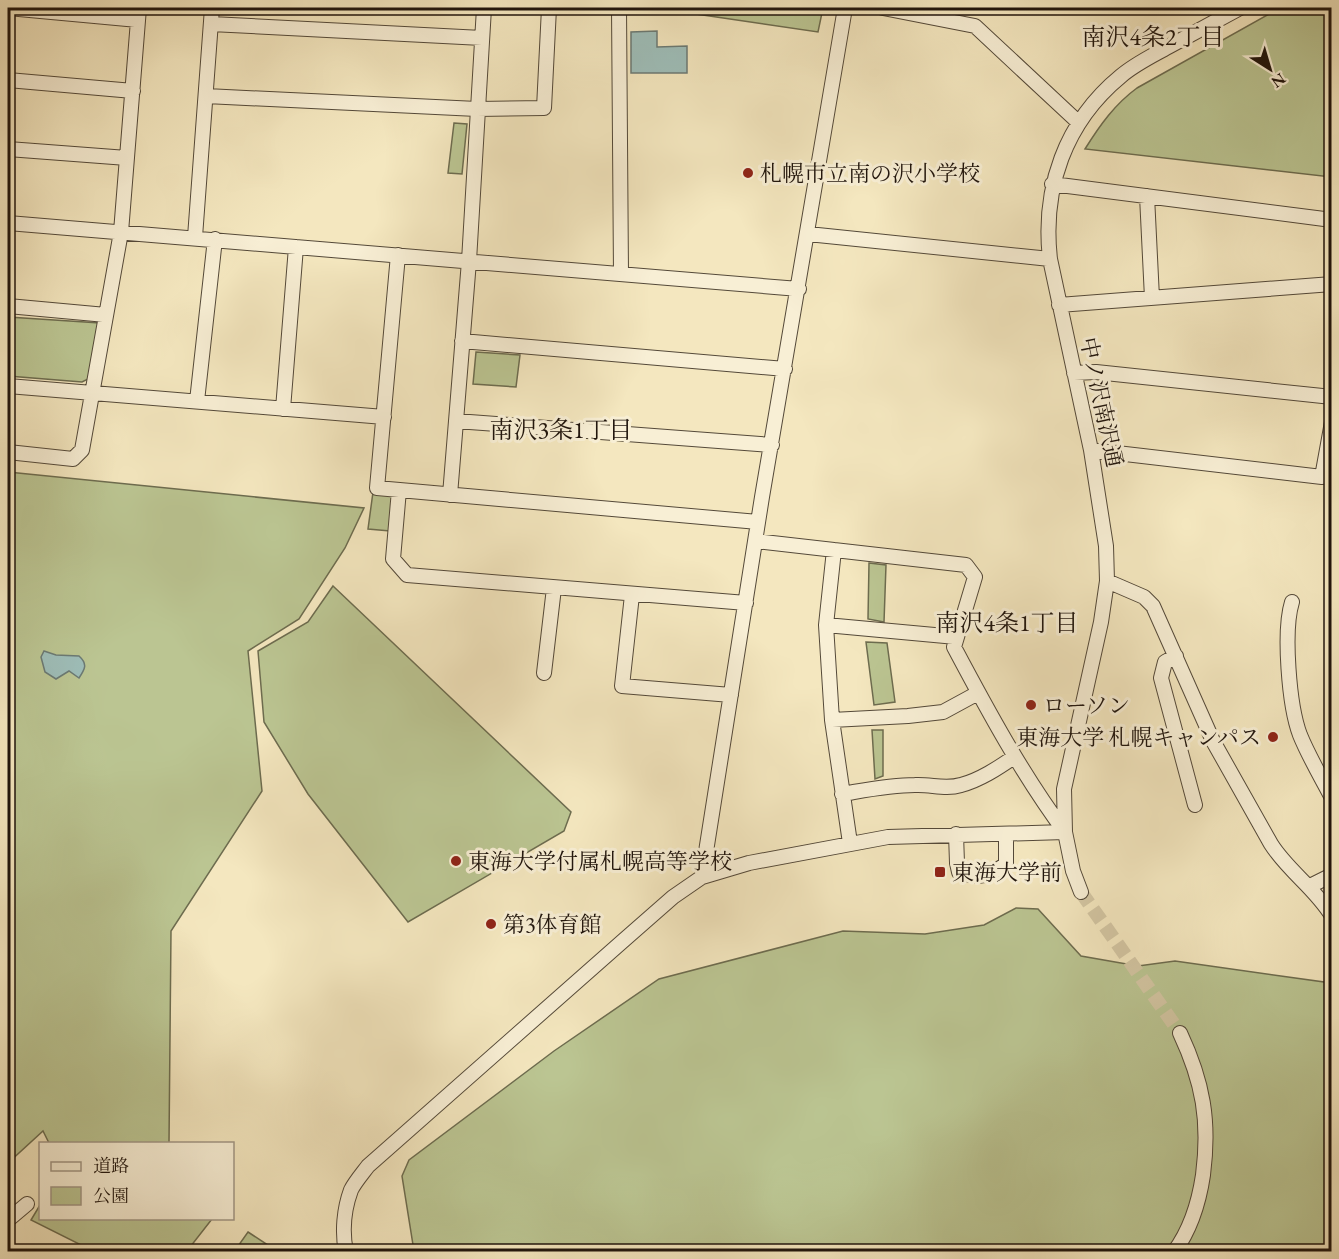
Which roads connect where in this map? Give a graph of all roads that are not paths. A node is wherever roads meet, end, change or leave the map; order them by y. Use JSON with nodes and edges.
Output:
{"nodes":[{"id":1,"x":8,"y":8,"type":"edge"},
{"id":2,"x":212,"y":8,"type":"edge"},
{"id":3,"x":484,"y":8,"type":"edge"},
{"id":4,"x":549,"y":8,"type":"edge"},
{"id":5,"x":619,"y":8,"type":"edge"},
{"id":6,"x":845,"y":8,"type":"edge"},
{"id":7,"x":883,"y":8,"type":"edge"},
{"id":8,"x":1240,"y":8,"type":"edge"},
{"id":9,"x":139,"y":14,"type":"edge"},
{"id":10,"x":211,"y":24,"type":"junction"},
{"id":11,"x":482,"y":38,"type":"junction"},
{"id":12,"x":8,"y":80,"type":"edge"},
{"id":13,"x":133,"y":91,"type":"junction"},
{"id":14,"x":206,"y":96,"type":"junction"},
{"id":15,"x":477,"y":109,"type":"junction"},
{"id":16,"x":1078,"y":122,"type":"junction"},
{"id":17,"x":8,"y":148,"type":"edge"},
{"id":18,"x":127,"y":158,"type":"junction"},
{"id":19,"x":1052,"y":184,"type":"junction"},
{"id":20,"x":1148,"y":196,"type":"junction"},
{"id":21,"x":1332,"y":220,"type":"edge"},
{"id":22,"x":8,"y":223,"type":"edge"},
{"id":23,"x":121,"y":232,"type":"junction"},
{"id":24,"x":808,"y":234,"type":"junction"},
{"id":25,"x":195,"y":237,"type":"junction"},
{"id":26,"x":215,"y":239,"type":"junction"},
{"id":27,"x":296,"y":247,"type":"junction"},
{"id":28,"x":398,"y":255,"type":"junction"},
{"id":29,"x":1050,"y":259,"type":"junction"},
{"id":30,"x":469,"y":261,"type":"junction"},
{"id":31,"x":621,"y":274,"type":"junction"},
{"id":32,"x":1332,"y":284,"type":"edge"},
{"id":33,"x":799,"y":290,"type":"junction"},
{"id":34,"x":1152,"y":298,"type":"junction"},
{"id":35,"x":1059,"y":305,"type":"junction"},
{"id":36,"x":8,"y":306,"type":"edge"},
{"id":37,"x":106,"y":315,"type":"junction"},
{"id":38,"x":462,"y":341,"type":"junction"},
{"id":39,"x":785,"y":369,"type":"junction"},
{"id":40,"x":1074,"y":373,"type":"junction"},
{"id":41,"x":8,"y":386,"type":"edge"},
{"id":42,"x":92,"y":392,"type":"junction"},
{"id":43,"x":1332,"y":397,"type":"edge"},
{"id":44,"x":197,"y":401,"type":"junction"},
{"id":45,"x":283,"y":409,"type":"junction"},
{"id":46,"x":384,"y":417,"type":"junction"},
{"id":47,"x":456,"y":421,"type":"junction"},
{"id":48,"x":1332,"y":422,"type":"edge"},
{"id":49,"x":772,"y":445,"type":"junction"},
{"id":50,"x":1091,"y":450,"type":"junction"},
{"id":51,"x":8,"y":452,"type":"edge"},
{"id":52,"x":399,"y":490,"type":"junction"},
{"id":53,"x":450,"y":495,"type":"junction"},
{"id":54,"x":758,"y":522,"type":"junction"},
{"id":55,"x":756,"y":541,"type":"junction"},
{"id":56,"x":834,"y":550,"type":"junction"},
{"id":57,"x":1107,"y":581,"type":"junction"},
{"id":58,"x":555,"y":588,"type":"junction"},
{"id":59,"x":632,"y":595,"type":"junction"},
{"id":60,"x":1292,"y":602,"type":"dead end"},
{"id":61,"x":746,"y":603,"type":"junction"},
{"id":62,"x":826,"y":625,"type":"junction"},
{"id":63,"x":956,"y":637,"type":"junction"},
{"id":64,"x":1176,"y":656,"type":"junction"},
{"id":65,"x":544,"y":673,"type":"dead end"},
{"id":66,"x":978,"y":693,"type":"junction"},
{"id":67,"x":732,"y":694,"type":"junction"},
{"id":68,"x":832,"y":720,"type":"junction"},
{"id":69,"x":1014,"y":757,"type":"junction"},
{"id":70,"x":842,"y":794,"type":"junction"},
{"id":71,"x":1332,"y":798,"type":"edge"},
{"id":72,"x":1195,"y":805,"type":"dead end"},
{"id":73,"x":1065,"y":832,"type":"junction"},
{"id":74,"x":956,"y":834,"type":"junction"},
{"id":75,"x":1006,"y":834,"type":"junction"},
{"id":76,"x":850,"y":843,"type":"junction"},
{"id":77,"x":1332,"y":875,"type":"edge"},
{"id":78,"x":702,"y":877,"type":"junction"},
{"id":79,"x":1310,"y":886,"type":"junction"},
{"id":80,"x":1081,"y":892,"type":"tunnel mouth"},
{"id":81,"x":1332,"y":916,"type":"edge"},
{"id":82,"x":1180,"y":1033,"type":"tunnel mouth"},
{"id":83,"x":27,"y":1204,"type":"dead end"},
{"id":84,"x":8,"y":1220,"type":"edge"},
{"id":85,"x":346,"y":1251,"type":"edge"},
{"id":86,"x":1174,"y":1251,"type":"edge"}],
"edges":[{"from":1,"to":9,"type":"street"},
{"from":2,"to":10,"type":"street"},
{"from":3,"to":11,"type":"street"},
{"from":4,"to":15,"type":"street"},
{"from":5,"to":31,"type":"street"},
{"from":6,"to":24,"type":"street"},
{"from":7,"to":16,"type":"street"},
{"from":8,"to":16,"type":"street","name":"中ノ沢南沢通"},
{"from":9,"to":13,"type":"street"},
{"from":10,"to":11,"type":"street"},
{"from":10,"to":14,"type":"street"},
{"from":11,"to":15,"type":"street"},
{"from":12,"to":13,"type":"street"},
{"from":13,"to":18,"type":"street"},
{"from":14,"to":15,"type":"street"},
{"from":14,"to":25,"type":"street"},
{"from":15,"to":30,"type":"street"},
{"from":16,"to":19,"type":"street","name":"中ノ沢南沢通"},
{"from":17,"to":18,"type":"street"},
{"from":18,"to":23,"type":"street"},
{"from":19,"to":20,"type":"street"},
{"from":19,"to":29,"type":"street","name":"中ノ沢南沢通"},
{"from":20,"to":21,"type":"street"},
{"from":20,"to":34,"type":"street"},
{"from":22,"to":23,"type":"street"},
{"from":23,"to":25,"type":"street"},
{"from":23,"to":37,"type":"street"},
{"from":24,"to":29,"type":"street"},
{"from":24,"to":33,"type":"street"},
{"from":25,"to":26,"type":"street"},
{"from":26,"to":27,"type":"street"},
{"from":26,"to":44,"type":"street"},
{"from":27,"to":28,"type":"street"},
{"from":27,"to":45,"type":"street"},
{"from":28,"to":30,"type":"street"},
{"from":28,"to":46,"type":"street"},
{"from":29,"to":35,"type":"street","name":"中ノ沢南沢通"},
{"from":30,"to":31,"type":"street"},
{"from":30,"to":38,"type":"street"},
{"from":31,"to":33,"type":"street"},
{"from":32,"to":34,"type":"street"},
{"from":33,"to":39,"type":"street"},
{"from":34,"to":35,"type":"street"},
{"from":35,"to":40,"type":"street","name":"中ノ沢南沢通"},
{"from":36,"to":37,"type":"street"},
{"from":37,"to":42,"type":"street"},
{"from":38,"to":39,"type":"street"},
{"from":38,"to":47,"type":"street"},
{"from":39,"to":49,"type":"street"},
{"from":40,"to":43,"type":"street"},
{"from":40,"to":50,"type":"street","name":"中ノ沢南沢通"},
{"from":41,"to":42,"type":"street"},
{"from":42,"to":44,"type":"street"},
{"from":42,"to":51,"type":"street"},
{"from":44,"to":45,"type":"street"},
{"from":45,"to":46,"type":"street"},
{"from":46,"to":52,"type":"street"},
{"from":47,"to":49,"type":"street"},
{"from":47,"to":53,"type":"street"},
{"from":48,"to":50,"type":"street"},
{"from":49,"to":54,"type":"street"},
{"from":50,"to":57,"type":"street","name":"中ノ沢南沢通"},
{"from":52,"to":53,"type":"street"},
{"from":52,"to":58,"type":"street"},
{"from":53,"to":54,"type":"street"},
{"from":54,"to":55,"type":"street"},
{"from":55,"to":56,"type":"street"},
{"from":55,"to":61,"type":"street"},
{"from":56,"to":62,"type":"street"},
{"from":56,"to":63,"type":"street"},
{"from":57,"to":64,"type":"street"},
{"from":57,"to":73,"type":"street","name":"中ノ沢南沢通"},
{"from":58,"to":59,"type":"street"},
{"from":58,"to":65,"type":"street"},
{"from":59,"to":61,"type":"street"},
{"from":59,"to":67,"type":"street"},
{"from":60,"to":71,"type":"street"},
{"from":61,"to":67,"type":"street"},
{"from":62,"to":63,"type":"street"},
{"from":62,"to":68,"type":"street"},
{"from":63,"to":66,"type":"street"},
{"from":64,"to":72,"type":"street"},
{"from":64,"to":79,"type":"street"},
{"from":66,"to":68,"type":"street"},
{"from":66,"to":69,"type":"street"},
{"from":67,"to":78,"type":"street"},
{"from":68,"to":70,"type":"street"},
{"from":69,"to":70,"type":"street"},
{"from":69,"to":73,"type":"street"},
{"from":70,"to":76,"type":"street"},
{"from":73,"to":75,"type":"street"},
{"from":73,"to":80,"type":"street","name":"中ノ沢南沢通"},
{"from":74,"to":75,"type":"street"},
{"from":74,"to":75,"type":"street"},
{"from":74,"to":76,"type":"street"},
{"from":76,"to":78,"type":"street"},
{"from":77,"to":79,"type":"street"},
{"from":78,"to":85,"type":"street"},
{"from":79,"to":81,"type":"street"},
{"from":82,"to":86,"type":"street"},
{"from":83,"to":84,"type":"street"}]}
